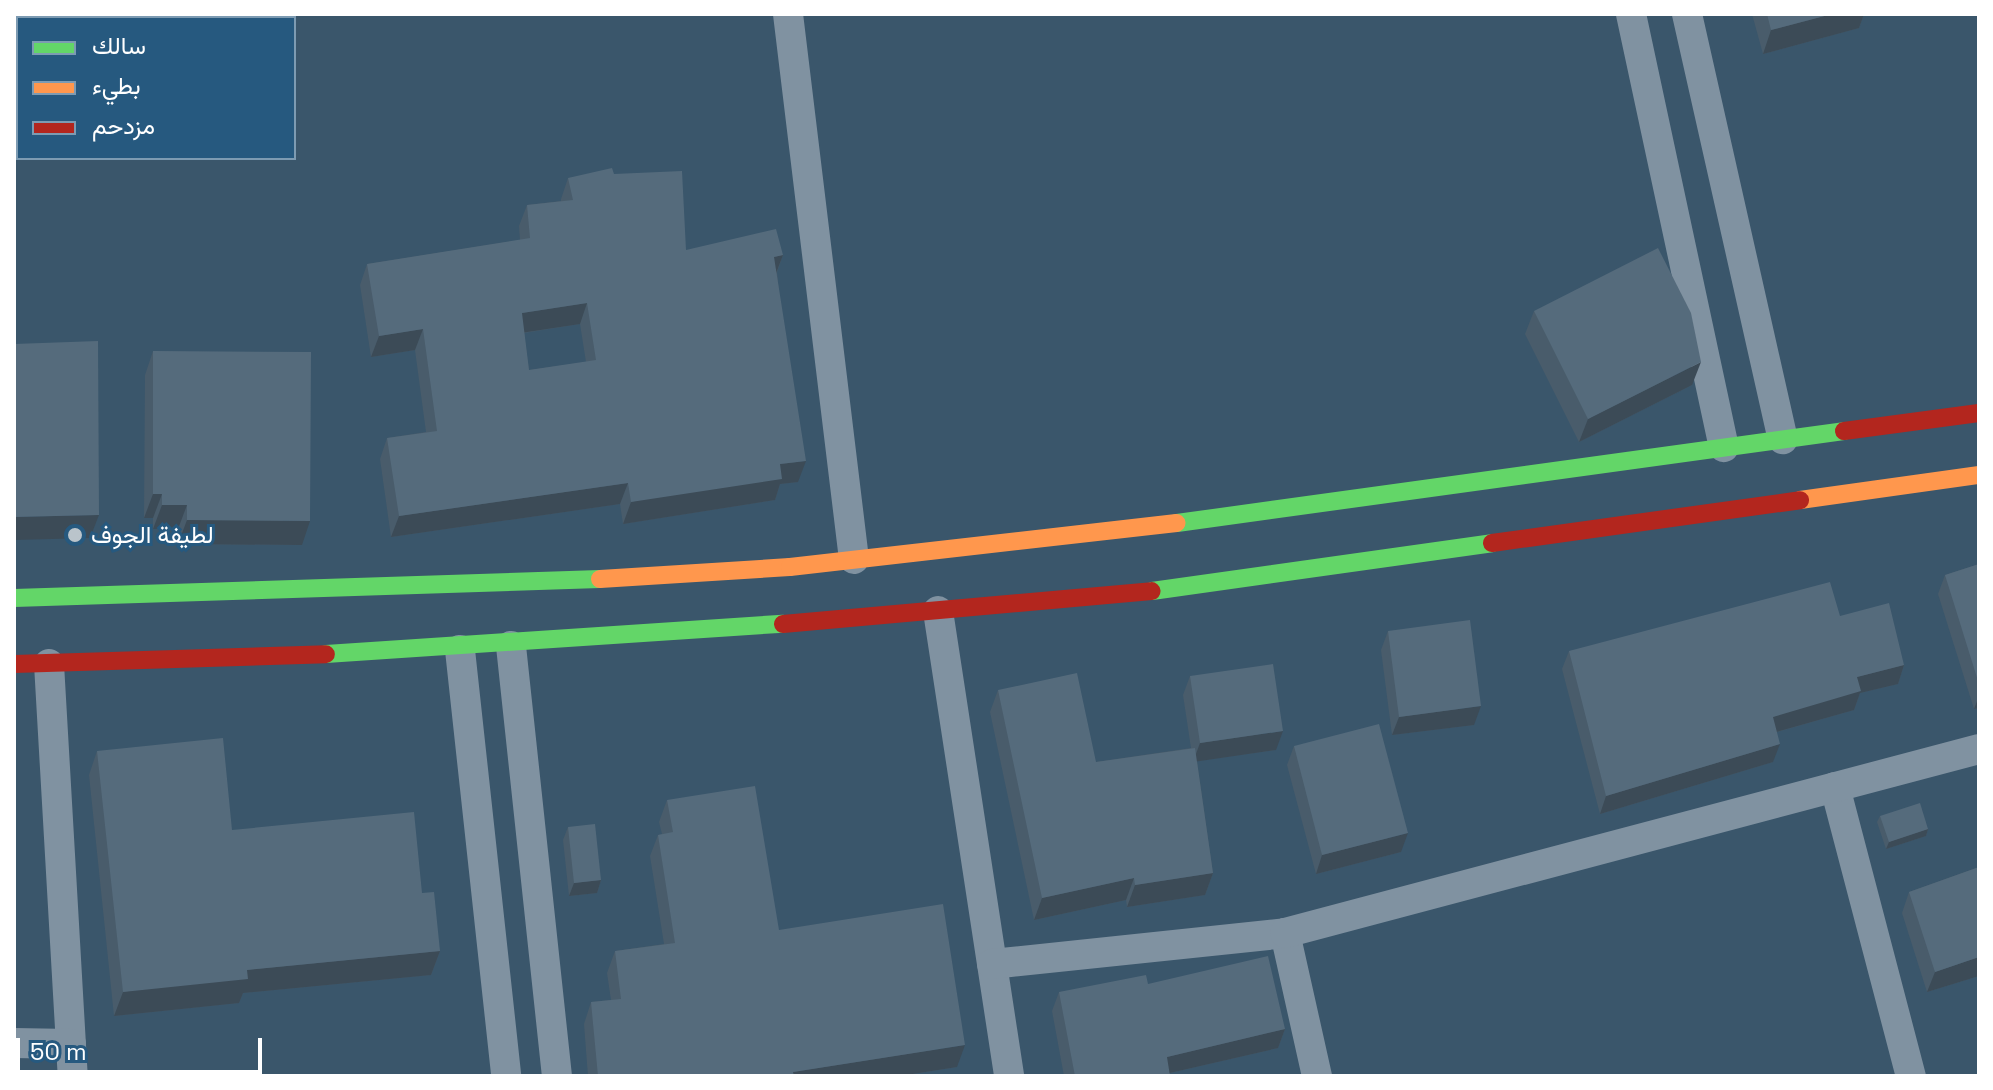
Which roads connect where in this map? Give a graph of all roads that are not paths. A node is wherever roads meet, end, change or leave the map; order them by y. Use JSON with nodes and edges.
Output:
{"nodes":[{"id":1,"x":788,"y":14,"type":"edge"},
{"id":2,"x":1631,"y":14,"type":"edge"},
{"id":3,"x":1687,"y":14,"type":"edge"},
{"id":4,"x":1979,"y":413,"type":"edge"},
{"id":5,"x":1783,"y":439,"type":"junction"},
{"id":6,"x":1724,"y":447,"type":"junction"},
{"id":7,"x":1979,"y":475,"type":"edge"},
{"id":8,"x":854,"y":559,"type":"junction"},
{"id":9,"x":14,"y":598,"type":"edge"},
{"id":10,"x":938,"y":611,"type":"junction"},
{"id":11,"x":511,"y":646,"type":"junction"},
{"id":12,"x":460,"y":650,"type":"junction"},
{"id":13,"x":14,"y":664,"type":"edge"},
{"id":14,"x":49,"y":664,"type":"junction"},
{"id":15,"x":1979,"y":749,"type":"edge"},
{"id":16,"x":1835,"y":787,"type":"junction"},
{"id":17,"x":1285,"y":933,"type":"junction"},
{"id":18,"x":992,"y":964,"type":"junction"},
{"id":19,"x":14,"y":1043,"type":"edge"},
{"id":20,"x":71,"y":1044,"type":"junction"},
{"id":21,"x":73,"y":1076,"type":"edge"},
{"id":22,"x":506,"y":1076,"type":"edge"},
{"id":23,"x":557,"y":1076,"type":"edge"},
{"id":24,"x":1009,"y":1076,"type":"edge"},
{"id":25,"x":1317,"y":1076,"type":"edge"},
{"id":26,"x":1911,"y":1076,"type":"edge"}],
"edges":[{"from":1,"to":8,"type":"street"},
{"from":2,"to":6,"type":"street"},
{"from":3,"to":5,"type":"street"},
{"from":4,"to":5,"type":"street"},
{"from":5,"to":6,"type":"street"},
{"from":6,"to":8,"type":"street"},
{"from":7,"to":10,"type":"street"},
{"from":8,"to":9,"type":"street"},
{"from":10,"to":11,"type":"street"},
{"from":10,"to":18,"type":"street"},
{"from":11,"to":12,"type":"street"},
{"from":11,"to":23,"type":"street"},
{"from":12,"to":14,"type":"street"},
{"from":12,"to":22,"type":"street"},
{"from":13,"to":14,"type":"street"},
{"from":14,"to":20,"type":"street"},
{"from":15,"to":16,"type":"street"},
{"from":16,"to":17,"type":"street"},
{"from":16,"to":26,"type":"street"},
{"from":17,"to":18,"type":"street"},
{"from":17,"to":25,"type":"street"},
{"from":18,"to":24,"type":"street"},
{"from":19,"to":20,"type":"street"},
{"from":20,"to":21,"type":"street"}]}
